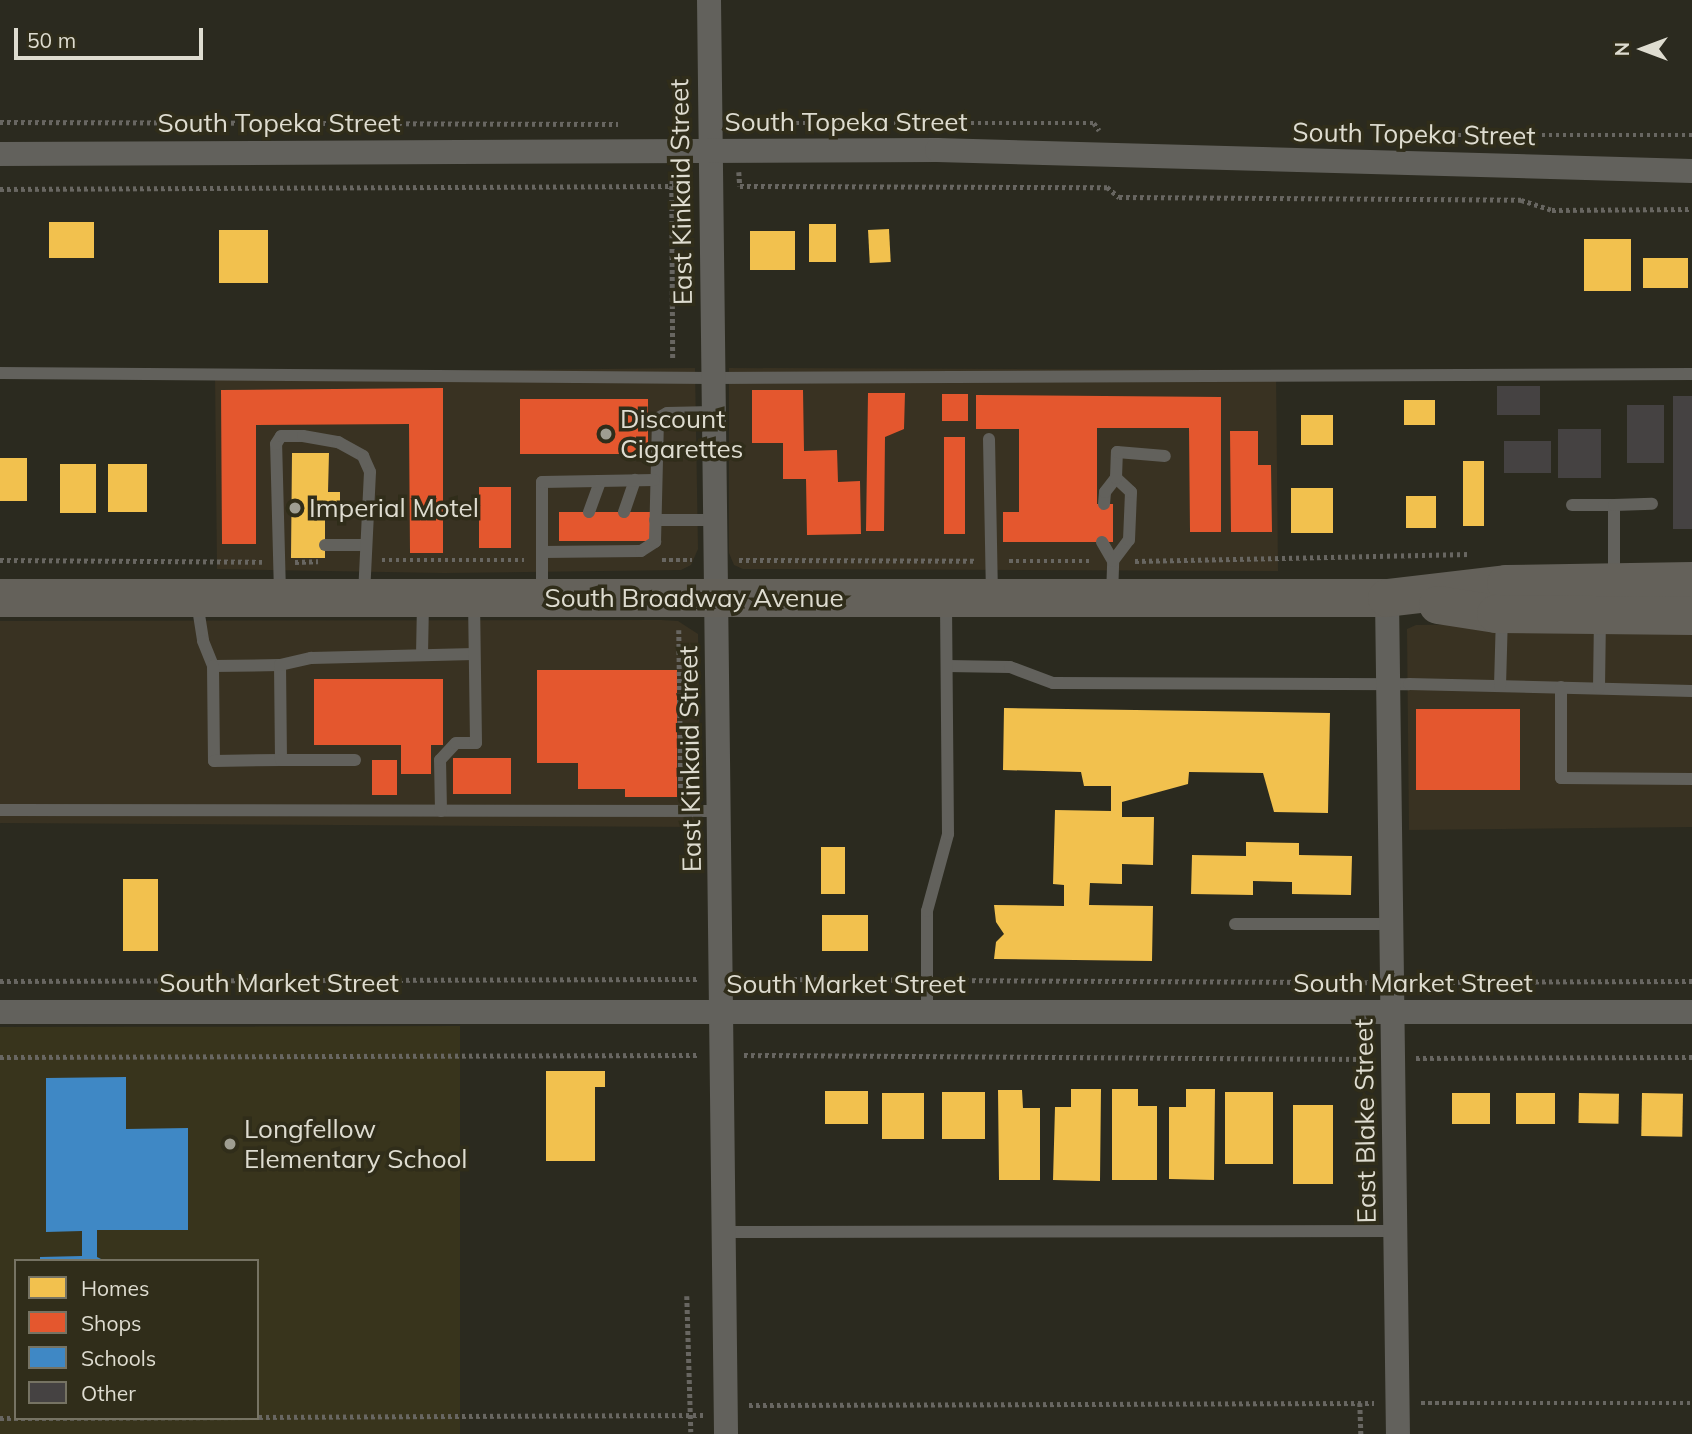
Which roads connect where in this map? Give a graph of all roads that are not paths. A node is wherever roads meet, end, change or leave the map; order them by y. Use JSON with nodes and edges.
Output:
{"nodes":[{"id":1,"x":709,"y":0,"type":"edge"},
{"id":2,"x":710,"y":151,"type":"junction"},
{"id":3,"x":0,"y":154,"type":"edge"},
{"id":4,"x":1692,"y":171,"type":"edge"},
{"id":5,"x":0,"y":373,"type":"edge"},
{"id":6,"x":1692,"y":374,"type":"edge"},
{"id":7,"x":712,"y":377,"type":"junction"},
{"id":8,"x":713,"y":412,"type":"junction"},
{"id":9,"x":989,"y":439,"type":"dead end"},
{"id":10,"x":1165,"y":456,"type":"dead end"},
{"id":11,"x":1116,"y":478,"type":"junction"},
{"id":12,"x":635,"y":480,"type":"junction"},
{"id":13,"x":654,"y":480,"type":"junction"},
{"id":14,"x":600,"y":481,"type":"junction"},
{"id":15,"x":1104,"y":504,"type":"dead end"},
{"id":16,"x":1652,"y":504,"type":"dead end"},
{"id":17,"x":1572,"y":505,"type":"dead end"},
{"id":18,"x":1614,"y":505,"type":"junction"},
{"id":19,"x":589,"y":512,"type":"dead end"},
{"id":20,"x":624,"y":512,"type":"dead end"},
{"id":21,"x":655,"y":520,"type":"junction"},
{"id":22,"x":715,"y":520,"type":"junction"},
{"id":23,"x":1102,"y":542,"type":"dead end"},
{"id":24,"x":325,"y":545,"type":"dead end"},
{"id":25,"x":366,"y":545,"type":"junction"},
{"id":26,"x":542,"y":556,"type":"junction"},
{"id":27,"x":716,"y":578,"type":"junction"},
{"id":28,"x":1113,"y":578,"type":"junction"},
{"id":29,"x":991,"y":579,"type":"junction"},
{"id":30,"x":280,"y":580,"type":"junction"},
{"id":31,"x":1692,"y":581,"type":"edge"},
{"id":32,"x":946,"y":597,"type":"junction"},
{"id":33,"x":0,"y":598,"type":"edge"},
{"id":34,"x":196,"y":598,"type":"junction"},
{"id":35,"x":364,"y":598,"type":"junction"},
{"id":36,"x":423,"y":598,"type":"junction"},
{"id":37,"x":474,"y":598,"type":"junction"},
{"id":38,"x":542,"y":598,"type":"junction"},
{"id":39,"x":1387,"y":598,"type":"junction"},
{"id":40,"x":1607,"y":598,"type":"junction"},
{"id":41,"x":1502,"y":614,"type":"junction"},
{"id":42,"x":1692,"y":615,"type":"edge"},
{"id":43,"x":474,"y":654,"type":"junction"},
{"id":44,"x":422,"y":655,"type":"junction"},
{"id":45,"x":280,"y":665,"type":"junction"},
{"id":46,"x":213,"y":666,"type":"junction"},
{"id":47,"x":947,"y":666,"type":"junction"},
{"id":48,"x":1387,"y":684,"type":"junction"},
{"id":49,"x":1500,"y":686,"type":"junction"},
{"id":50,"x":1561,"y":687,"type":"junction"},
{"id":51,"x":1599,"y":688,"type":"junction"},
{"id":52,"x":1692,"y":691,"type":"edge"},
{"id":53,"x":281,"y":760,"type":"junction"},
{"id":54,"x":355,"y":760,"type":"dead end"},
{"id":55,"x":1692,"y":779,"type":"edge"},
{"id":56,"x":0,"y":810,"type":"edge"},
{"id":57,"x":441,"y":811,"type":"junction"},
{"id":58,"x":722,"y":811,"type":"junction"},
{"id":59,"x":1235,"y":924,"type":"dead end"},
{"id":60,"x":1394,"y":924,"type":"junction"},
{"id":61,"x":0,"y":1012,"type":"edge"},
{"id":62,"x":1692,"y":1012,"type":"edge"},
{"id":63,"x":1393,"y":1013,"type":"junction"},
{"id":64,"x":721,"y":1014,"type":"junction"},
{"id":65,"x":927,"y":1014,"type":"junction"},
{"id":66,"x":1395,"y":1231,"type":"junction"},
{"id":67,"x":724,"y":1232,"type":"junction"},
{"id":68,"x":726,"y":1422,"type":"edge"},
{"id":69,"x":1398,"y":1434,"type":"edge"}],
"edges":[{"from":1,"to":2,"type":"street","name":"East Kinkaid Street"},
{"from":2,"to":3,"type":"street","name":"South Topeka Street"},
{"from":2,"to":4,"type":"street","name":"South Topeka Street"},
{"from":2,"to":7,"type":"street","name":"East Kinkaid Street"},
{"from":5,"to":7,"type":"lane"},
{"from":6,"to":7,"type":"lane"},
{"from":7,"to":8,"type":"street","name":"East Kinkaid Street"},
{"from":8,"to":13,"type":"lane"},
{"from":8,"to":22,"type":"street","name":"East Kinkaid Street"},
{"from":9,"to":29,"type":"lane"},
{"from":10,"to":11,"type":"lane"},
{"from":11,"to":15,"type":"lane"},
{"from":11,"to":28,"type":"lane"},
{"from":12,"to":13,"type":"lane"},
{"from":12,"to":14,"type":"lane"},
{"from":12,"to":20,"type":"lane"},
{"from":13,"to":21,"type":"lane"},
{"from":14,"to":19,"type":"lane"},
{"from":14,"to":26,"type":"lane"},
{"from":16,"to":18,"type":"lane"},
{"from":17,"to":18,"type":"lane"},
{"from":18,"to":40,"type":"lane"},
{"from":21,"to":22,"type":"lane"},
{"from":21,"to":26,"type":"lane"},
{"from":22,"to":27,"type":"street","name":"East Kinkaid Street"},
{"from":23,"to":28,"type":"lane"},
{"from":24,"to":25,"type":"lane"},
{"from":25,"to":30,"type":"lane"},
{"from":25,"to":35,"type":"lane"},
{"from":26,"to":38,"type":"lane"},
{"from":27,"to":32,"type":"main road","name":"South Broadway Avenue"},
{"from":27,"to":38,"type":"main road","name":"South Broadway Avenue"},
{"from":27,"to":58,"type":"street","name":"East Kinkaid Street"},
{"from":28,"to":29,"type":"main road","name":"South Broadway Avenue"},
{"from":28,"to":39,"type":"main road","name":"South Broadway Avenue"},
{"from":29,"to":32,"type":"main road","name":"South Broadway Avenue"},
{"from":30,"to":34,"type":"main road","name":"South Broadway Avenue"},
{"from":30,"to":35,"type":"main road","name":"South Broadway Avenue"},
{"from":31,"to":40,"type":"main road","name":"South Broadway Avenue"},
{"from":32,"to":47,"type":"lane"},
{"from":33,"to":34,"type":"main road","name":"South Broadway Avenue"},
{"from":34,"to":46,"type":"lane"},
{"from":35,"to":36,"type":"main road","name":"South Broadway Avenue"},
{"from":36,"to":37,"type":"main road","name":"South Broadway Avenue"},
{"from":36,"to":44,"type":"lane"},
{"from":37,"to":38,"type":"main road","name":"South Broadway Avenue"},
{"from":37,"to":43,"type":"lane"},
{"from":39,"to":40,"type":"main road","name":"South Broadway Avenue"},
{"from":39,"to":41,"type":"main road","name":"South Broadway Avenue"},
{"from":39,"to":48,"type":"street","name":"East Blake Street"},
{"from":40,"to":41,"type":"main road","name":"South Broadway Avenue"},
{"from":40,"to":42,"type":"main road","name":"South Broadway Avenue"},
{"from":40,"to":51,"type":"lane"},
{"from":41,"to":49,"type":"lane"},
{"from":43,"to":44,"type":"lane"},
{"from":43,"to":57,"type":"lane"},
{"from":44,"to":45,"type":"lane"},
{"from":45,"to":46,"type":"lane"},
{"from":45,"to":53,"type":"lane"},
{"from":46,"to":53,"type":"lane"},
{"from":47,"to":48,"type":"lane"},
{"from":47,"to":65,"type":"lane"},
{"from":48,"to":49,"type":"lane"},
{"from":48,"to":60,"type":"street","name":"East Blake Street"},
{"from":49,"to":50,"type":"lane"},
{"from":50,"to":51,"type":"lane"},
{"from":50,"to":55,"type":"lane"},
{"from":51,"to":52,"type":"lane"},
{"from":53,"to":54,"type":"lane"},
{"from":56,"to":57,"type":"lane"},
{"from":57,"to":58,"type":"lane"},
{"from":58,"to":64,"type":"street","name":"East Kinkaid Street"},
{"from":59,"to":60,"type":"lane"},
{"from":60,"to":63,"type":"street","name":"East Blake Street"},
{"from":61,"to":64,"type":"street","name":"South Market Street"},
{"from":62,"to":63,"type":"street","name":"South Market Street"},
{"from":63,"to":65,"type":"street","name":"South Market Street"},
{"from":63,"to":66,"type":"street","name":"East Blake Street"},
{"from":64,"to":65,"type":"street","name":"South Market Street"},
{"from":64,"to":67,"type":"street","name":"East Kinkaid Street"},
{"from":66,"to":67,"type":"lane"},
{"from":66,"to":69,"type":"street","name":"East Blake Street"},
{"from":67,"to":68,"type":"street","name":"East Kinkaid Street"}]}
